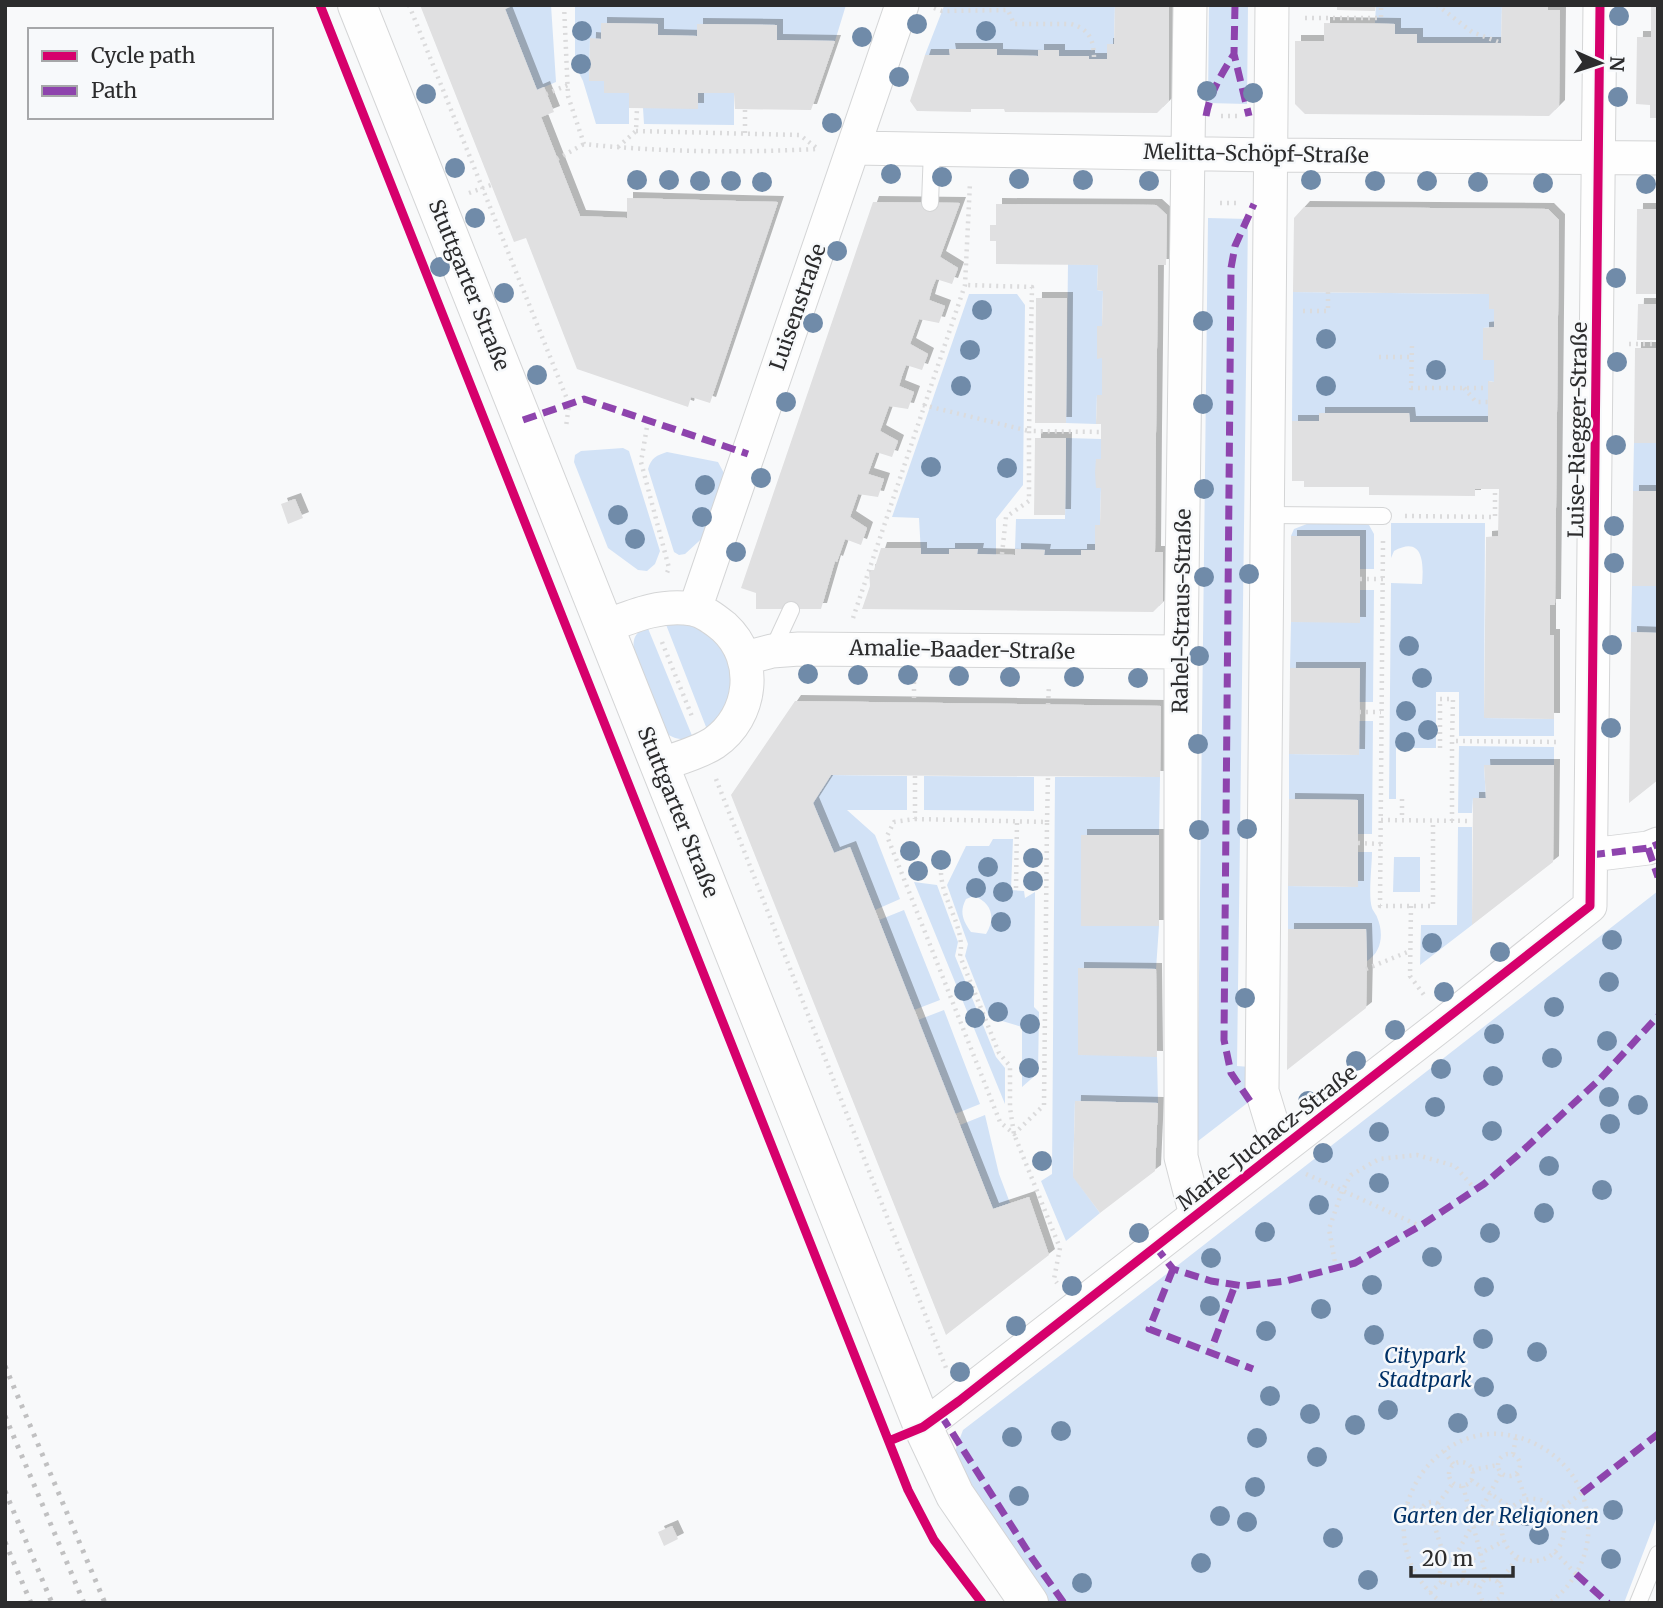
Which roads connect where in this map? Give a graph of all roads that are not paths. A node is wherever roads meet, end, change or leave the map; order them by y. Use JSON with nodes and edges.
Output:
{"nodes":[{"id":1,"x":357,"y":5,"type":"edge"},
{"id":2,"x":902,"y":5,"type":"edge"},
{"id":3,"x":1190,"y":5,"type":"edge"},
{"id":4,"x":1600,"y":5,"type":"edge"},
{"id":5,"x":1272,"y":11,"type":"edge"},
{"id":6,"x":853,"y":148,"type":"junction"},
{"id":7,"x":932,"y":149,"type":"junction"},
{"id":8,"x":1189,"y":153,"type":"junction"},
{"id":9,"x":1272,"y":155,"type":"junction"},
{"id":10,"x":1599,"y":158,"type":"junction"},
{"id":11,"x":1658,"y":158,"type":"edge"},
{"id":12,"x":929,"y":203,"type":"dead end"},
{"id":13,"x":1268,"y":515,"type":"junction"},
{"id":14,"x":1383,"y":516,"type":"road end"},
{"id":15,"x":695,"y":609,"type":"junction"},
{"id":16,"x":791,"y":610,"type":"dead end"},
{"id":17,"x":604,"y":627,"type":"junction"},
{"id":18,"x":1181,"y":652,"type":"junction"},
{"id":19,"x":758,"y":654,"type":"junction"},
{"id":20,"x":659,"y":765,"type":"junction"},
{"id":21,"x":1658,"y":844,"type":"edge"},
{"id":22,"x":1591,"y":855,"type":"junction"},
{"id":23,"x":1280,"y":1150,"type":"junction"},
{"id":24,"x":1196,"y":1215,"type":"junction"},
{"id":25,"x":923,"y":1427,"type":"junction"},
{"id":26,"x":1658,"y":1554,"type":"edge"},
{"id":27,"x":1029,"y":1603,"type":"edge"},
{"id":28,"x":1638,"y":1603,"type":"edge"}],
"edges":[{"from":1,"to":17,"type":"main road","name":"Stuttgarter Straße"},
{"from":2,"to":6,"type":"street","name":"Luisenstraße"},
{"from":3,"to":8,"type":"street","name":"Rahel-Straus-Straße"},
{"from":4,"to":10,"type":"street","name":"Luise-Riegger-Straße"},
{"from":5,"to":9,"type":"street"},
{"from":6,"to":7,"type":"street","name":"Melitta-Schöpf-Straße"},
{"from":6,"to":15,"type":"street","name":"Luisenstraße"},
{"from":7,"to":8,"type":"street","name":"Melitta-Schöpf-Straße"},
{"from":7,"to":12,"type":"lane"},
{"from":8,"to":9,"type":"street","name":"Melitta-Schöpf-Straße"},
{"from":8,"to":18,"type":"street","name":"Rahel-Straus-Straße"},
{"from":9,"to":10,"type":"street","name":"Melitta-Schöpf-Straße"},
{"from":9,"to":13,"type":"street"},
{"from":10,"to":11,"type":"street","name":"Melitta-Schöpf-Straße"},
{"from":10,"to":22,"type":"street","name":"Luise-Riegger-Straße"},
{"from":13,"to":14,"type":"lane"},
{"from":13,"to":23,"type":"street"},
{"from":15,"to":17,"type":"street"},
{"from":15,"to":19,"type":"street"},
{"from":16,"to":19,"type":"lane"},
{"from":17,"to":20,"type":"main road","name":"Stuttgarter Straße"},
{"from":18,"to":19,"type":"street","name":"Amalie-Baader-Straße"},
{"from":18,"to":24,"type":"street","name":"Rahel-Straus-Straße"},
{"from":19,"to":20,"type":"street"},
{"from":20,"to":25,"type":"main road","name":"Stuttgarter Straße"},
{"from":21,"to":22,"type":"street"},
{"from":22,"to":23,"type":"street","name":"Marie-Juchacz-Straße"},
{"from":23,"to":24,"type":"street","name":"Marie-Juchacz-Straße"},
{"from":24,"to":25,"type":"street","name":"Marie-Juchacz-Straße"},
{"from":25,"to":27,"type":"main road","name":"Stuttgarter Straße"},
{"from":26,"to":28,"type":"lane"}]}
